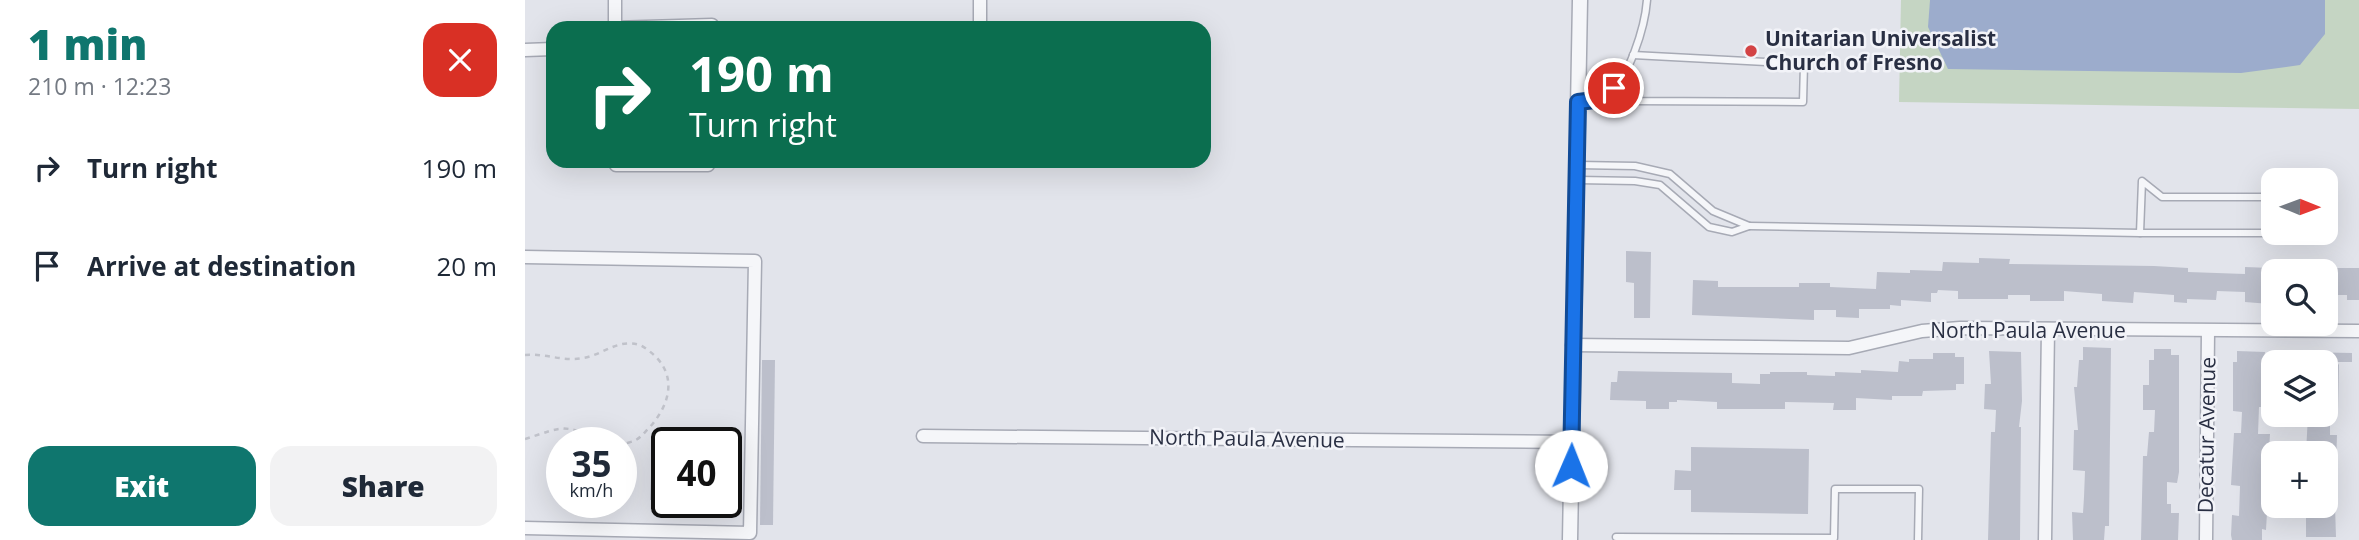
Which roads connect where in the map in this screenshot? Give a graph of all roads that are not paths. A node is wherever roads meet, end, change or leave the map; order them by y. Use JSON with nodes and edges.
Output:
{"nodes":[{"id":1,"x":615,"y":0,"type":"edge"},
{"id":2,"x":980,"y":0,"type":"edge"},
{"id":3,"x":1580,"y":0,"type":"edge"},
{"id":4,"x":1647,"y":0,"type":"edge"},
{"id":5,"x":614,"y":21,"type":"edge"},
{"id":6,"x":980,"y":21,"type":"edge"},
{"id":7,"x":546,"y":49,"type":"edge"},
{"id":8,"x":525,"y":50,"type":"edge"},
{"id":9,"x":1633,"y":55,"type":"junction"},
{"id":10,"x":1614,"y":88,"type":"junction"},
{"id":11,"x":1578,"y":102,"type":"junction"},
{"id":12,"x":1577,"y":164,"type":"junction"},
{"id":13,"x":1576,"y":180,"type":"junction"},
{"id":14,"x":2261,"y":197,"type":"edge"},
{"id":15,"x":1749,"y":226,"type":"junction"},
{"id":16,"x":2140,"y":233,"type":"junction"},
{"id":17,"x":2261,"y":233,"type":"edge"},
{"id":18,"x":525,"y":257,"type":"edge"},
{"id":19,"x":2048,"y":329,"type":"junction"},
{"id":20,"x":2208,"y":331,"type":"junction"},
{"id":21,"x":2359,"y":331,"type":"edge"},
{"id":22,"x":1572,"y":345,"type":"junction"},
{"id":23,"x":923,"y":436,"type":"dead end"},
{"id":24,"x":1571,"y":442,"type":"junction"},
{"id":25,"x":525,"y":528,"type":"edge"},
{"id":26,"x":1616,"y":537,"type":"dead end"},
{"id":27,"x":749,"y":538,"type":"edge"},
{"id":28,"x":1570,"y":540,"type":"edge"},
{"id":29,"x":1918,"y":540,"type":"edge"},
{"id":30,"x":2045,"y":540,"type":"edge"},
{"id":31,"x":2206,"y":540,"type":"edge"}],
"edges":[{"from":1,"to":5,"type":"street"},
{"from":2,"to":6,"type":"street"},
{"from":3,"to":11,"type":"street"},
{"from":4,"to":9,"type":"lane"},
{"from":7,"to":8,"type":"street"},
{"from":9,"to":10,"type":"lane"},
{"from":9,"to":10,"type":"lane"},
{"from":10,"to":11,"type":"lane"},
{"from":11,"to":12,"type":"street"},
{"from":12,"to":13,"type":"street"},
{"from":12,"to":15,"type":"lane"},
{"from":13,"to":15,"type":"lane"},
{"from":13,"to":22,"type":"street"},
{"from":14,"to":16,"type":"lane"},
{"from":15,"to":16,"type":"lane"},
{"from":16,"to":17,"type":"lane"},
{"from":18,"to":27,"type":"street"},
{"from":19,"to":20,"type":"street","name":"North Paula Avenue"},
{"from":19,"to":22,"type":"street","name":"North Paula Avenue"},
{"from":19,"to":30,"type":"street"},
{"from":20,"to":21,"type":"street","name":"North Paula Avenue"},
{"from":20,"to":31,"type":"street","name":"Decatur Avenue"},
{"from":22,"to":24,"type":"street"},
{"from":23,"to":24,"type":"street","name":"North Paula Avenue"},
{"from":24,"to":28,"type":"street"},
{"from":25,"to":27,"type":"street"},
{"from":26,"to":29,"type":"lane"}]}
